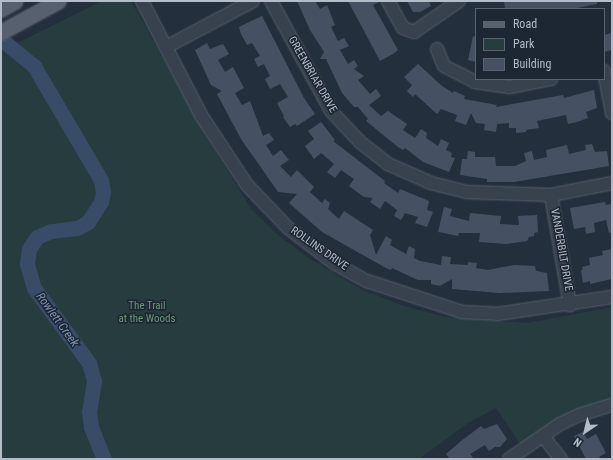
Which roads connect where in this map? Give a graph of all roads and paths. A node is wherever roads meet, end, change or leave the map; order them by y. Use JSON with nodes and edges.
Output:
{"nodes":[{"id":1,"x":15,"y":1,"type":"edge"},
{"id":2,"x":142,"y":1,"type":"edge"},
{"id":3,"x":253,"y":1,"type":"edge"},
{"id":4,"x":271,"y":1,"type":"edge"},
{"id":5,"x":388,"y":1,"type":"edge"},
{"id":6,"x":459,"y":1,"type":"edge"},
{"id":7,"x":55,"y":2,"type":"edge"},
{"id":8,"x":1,"y":9,"type":"edge"},
{"id":9,"x":1,"y":32,"type":"edge"},
{"id":10,"x":166,"y":47,"type":"junction"},
{"id":11,"x":437,"y":49,"type":"dead end"},
{"id":12,"x":605,"y":75,"type":"edge"},
{"id":13,"x":546,"y":80,"type":"edge"},
{"id":14,"x":612,"y":113,"type":"edge"},
{"id":15,"x":612,"y":183,"type":"edge"},
{"id":16,"x":551,"y":195,"type":"junction"},
{"id":17,"x":612,"y":297,"type":"edge"},
{"id":18,"x":570,"y":305,"type":"junction"},
{"id":19,"x":612,"y":405,"type":"edge"},
{"id":20,"x":543,"y":436,"type":"junction"},
{"id":21,"x":509,"y":459,"type":"edge"},
{"id":22,"x":561,"y":459,"type":"edge"}],
"edges":[{"from":1,"to":8,"type":"main road"},
{"from":2,"to":10,"type":"street","name":"ROLLINS DRIVE"},
{"from":3,"to":10,"type":"street"},
{"from":4,"to":16,"type":"street","name":"GREENBRIAR DRIVE"},
{"from":5,"to":6,"type":"street"},
{"from":7,"to":9,"type":"main road"},
{"from":10,"to":18,"type":"street","name":"ROLLINS DRIVE"},
{"from":11,"to":13,"type":"street"},
{"from":12,"to":14,"type":"street"},
{"from":15,"to":16,"type":"street","name":"GREENBRIAR DRIVE"},
{"from":16,"to":18,"type":"street","name":"VANDERBILT DRIVE"},
{"from":17,"to":18,"type":"street","name":"ROLLINS DRIVE"},
{"from":19,"to":20,"type":"street"},
{"from":20,"to":21,"type":"street"},
{"from":20,"to":22,"type":"street"}]}
